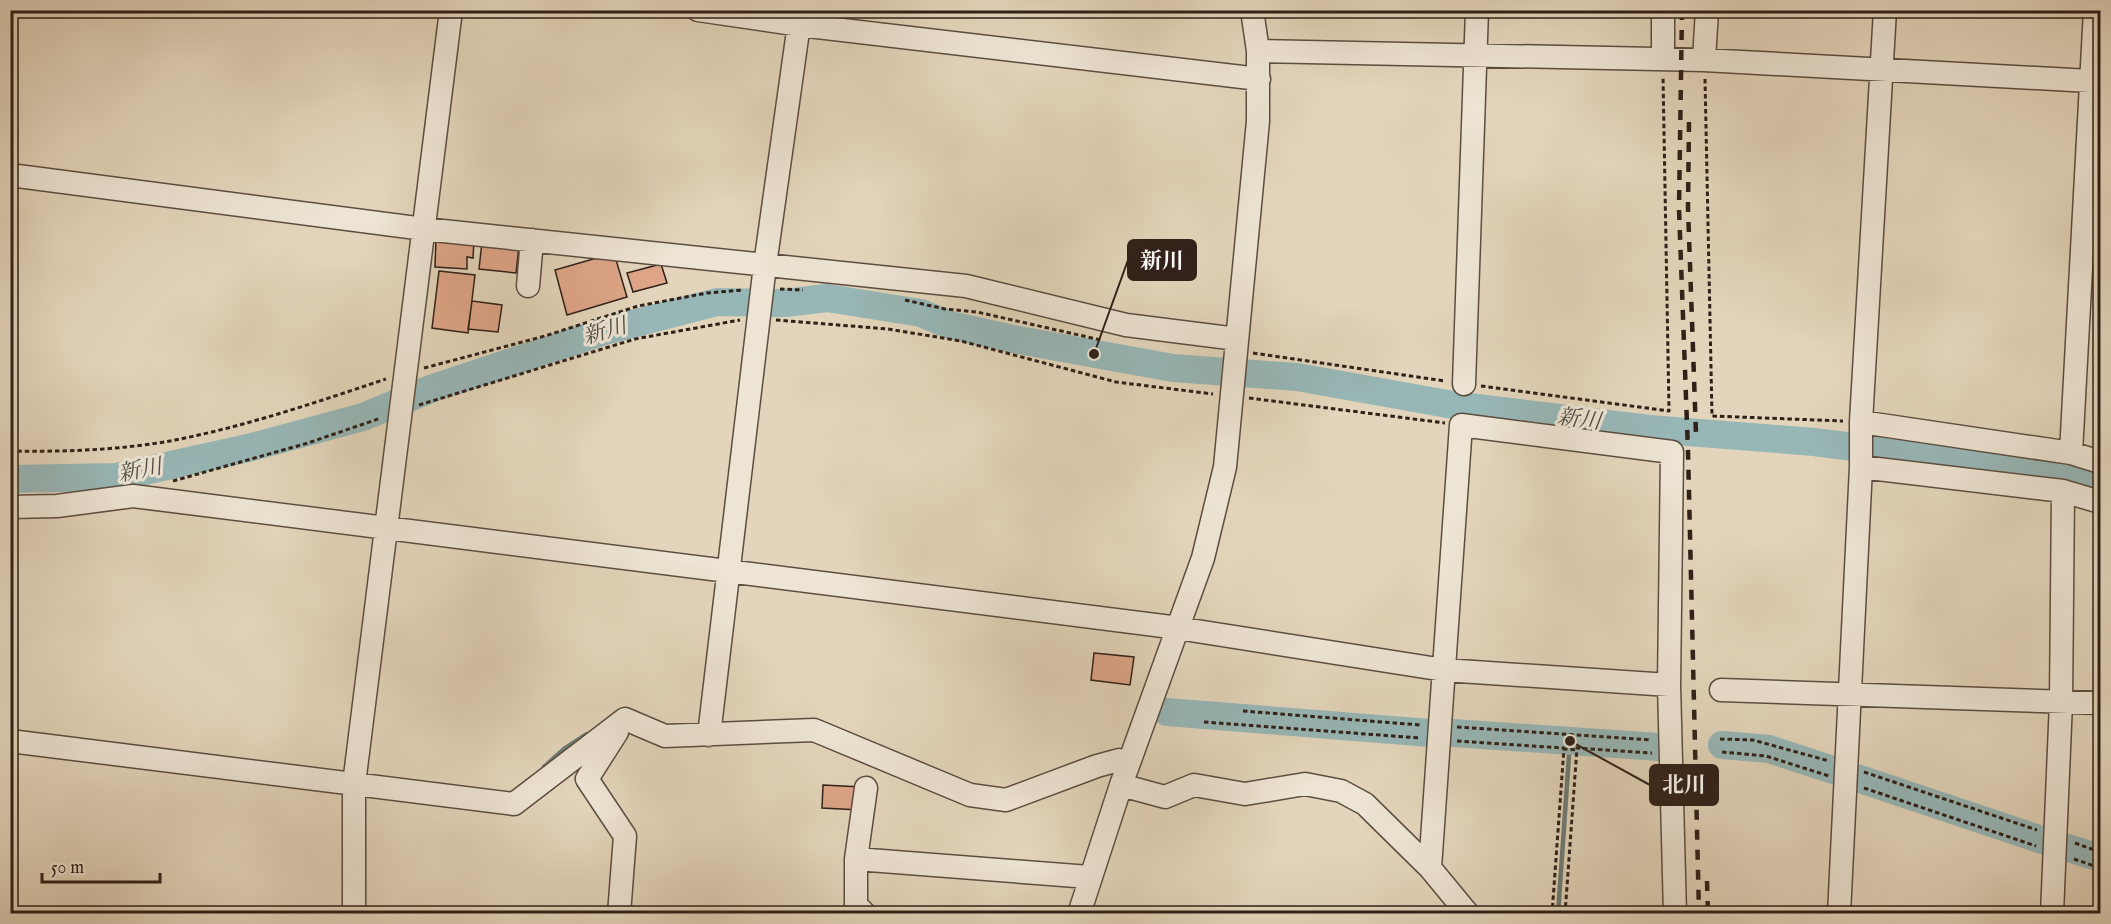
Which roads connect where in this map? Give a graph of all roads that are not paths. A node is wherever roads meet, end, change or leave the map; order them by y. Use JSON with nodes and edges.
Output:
{"nodes":[{"id":1,"x":451,"y":10,"type":"edge"},
{"id":2,"x":698,"y":10,"type":"edge"},
{"id":3,"x":1252,"y":10,"type":"edge"},
{"id":4,"x":1477,"y":10,"type":"edge"},
{"id":5,"x":1664,"y":10,"type":"edge"},
{"id":6,"x":1707,"y":10,"type":"edge"},
{"id":7,"x":1885,"y":10,"type":"edge"},
{"id":8,"x":2095,"y":10,"type":"edge"},
{"id":9,"x":801,"y":18,"type":"edge"},
{"id":10,"x":1258,"y":51,"type":"junction"},
{"id":11,"x":1476,"y":57,"type":"junction"},
{"id":12,"x":1663,"y":59,"type":"junction"},
{"id":13,"x":1704,"y":60,"type":"junction"},
{"id":14,"x":1882,"y":68,"type":"junction"},
{"id":15,"x":1259,"y":79,"type":"junction"},
{"id":16,"x":2095,"y":84,"type":"edge"},
{"id":17,"x":10,"y":175,"type":"edge"},
{"id":18,"x":424,"y":228,"type":"junction"},
{"id":19,"x":532,"y":240,"type":"junction"},
{"id":20,"x":765,"y":265,"type":"junction"},
{"id":21,"x":528,"y":286,"type":"dead end"},
{"id":22,"x":1231,"y":345,"type":"junction"},
{"id":23,"x":1464,"y":384,"type":"road end"},
{"id":24,"x":1861,"y":422,"type":"junction"},
{"id":25,"x":2071,"y":453,"type":"junction"},
{"id":26,"x":2100,"y":462,"type":"edge"},
{"id":27,"x":1861,"y":467,"type":"junction"},
{"id":28,"x":2063,"y":491,"type":"junction"},
{"id":29,"x":2100,"y":502,"type":"edge"},
{"id":30,"x":10,"y":507,"type":"edge"},
{"id":31,"x":388,"y":527,"type":"junction"},
{"id":32,"x":729,"y":570,"type":"junction"},
{"id":33,"x":1175,"y":628,"type":"junction"},
{"id":34,"x":1444,"y":670,"type":"junction"},
{"id":35,"x":1670,"y":685,"type":"junction"},
{"id":36,"x":1721,"y":690,"type":"dead end"},
{"id":37,"x":1850,"y":693,"type":"junction"},
{"id":38,"x":2061,"y":702,"type":"junction"},
{"id":39,"x":2100,"y":703,"type":"edge"},
{"id":40,"x":625,"y":719,"type":"junction"},
{"id":41,"x":709,"y":735,"type":"junction"},
{"id":42,"x":10,"y":741,"type":"edge"},
{"id":43,"x":1124,"y":762,"type":"junction"},
{"id":44,"x":354,"y":784,"type":"junction"},
{"id":45,"x":1121,"y":785,"type":"junction"},
{"id":46,"x":866,"y":788,"type":"dead end"},
{"id":47,"x":856,"y":859,"type":"junction"},
{"id":48,"x":1430,"y":868,"type":"junction"},
{"id":49,"x":1083,"y":877,"type":"junction"},
{"id":50,"x":354,"y":914,"type":"edge"},
{"id":51,"x":619,"y":914,"type":"edge"},
{"id":52,"x":865,"y":914,"type":"edge"},
{"id":53,"x":1068,"y":914,"type":"edge"},
{"id":54,"x":1079,"y":914,"type":"edge"},
{"id":55,"x":1468,"y":914,"type":"edge"},
{"id":56,"x":1675,"y":914,"type":"edge"},
{"id":57,"x":1839,"y":914,"type":"edge"},
{"id":58,"x":2052,"y":914,"type":"edge"}],
"edges":[{"from":1,"to":18,"type":"street"},
{"from":2,"to":9,"type":"street"},
{"from":3,"to":10,"type":"street"},
{"from":4,"to":11,"type":"street"},
{"from":5,"to":12,"type":"street"},
{"from":6,"to":13,"type":"street"},
{"from":7,"to":14,"type":"street"},
{"from":8,"to":16,"type":"street"},
{"from":9,"to":15,"type":"street"},
{"from":9,"to":20,"type":"street"},
{"from":10,"to":11,"type":"street"},
{"from":10,"to":15,"type":"street"},
{"from":11,"to":12,"type":"street"},
{"from":11,"to":23,"type":"street"},
{"from":12,"to":13,"type":"street"},
{"from":13,"to":14,"type":"street"},
{"from":14,"to":16,"type":"street"},
{"from":14,"to":24,"type":"street"},
{"from":15,"to":22,"type":"street"},
{"from":16,"to":25,"type":"street"},
{"from":17,"to":18,"type":"street"},
{"from":18,"to":19,"type":"street"},
{"from":18,"to":31,"type":"street"},
{"from":19,"to":20,"type":"street"},
{"from":19,"to":21,"type":"street"},
{"from":20,"to":22,"type":"street"},
{"from":20,"to":32,"type":"street"},
{"from":22,"to":33,"type":"street"},
{"from":24,"to":25,"type":"street"},
{"from":24,"to":27,"type":"street"},
{"from":25,"to":26,"type":"street"},
{"from":27,"to":28,"type":"street"},
{"from":27,"to":37,"type":"street"},
{"from":28,"to":29,"type":"street"},
{"from":28,"to":38,"type":"street"},
{"from":30,"to":31,"type":"street"},
{"from":31,"to":32,"type":"street"},
{"from":31,"to":44,"type":"street"},
{"from":32,"to":33,"type":"street"},
{"from":32,"to":41,"type":"street"},
{"from":33,"to":34,"type":"street"},
{"from":33,"to":43,"type":"street"},
{"from":34,"to":35,"type":"street"},
{"from":34,"to":35,"type":"street"},
{"from":34,"to":48,"type":"street"},
{"from":35,"to":56,"type":"street"},
{"from":36,"to":37,"type":"street"},
{"from":37,"to":38,"type":"street"},
{"from":37,"to":57,"type":"street"},
{"from":38,"to":39,"type":"street"},
{"from":38,"to":58,"type":"street"},
{"from":40,"to":41,"type":"street"},
{"from":40,"to":44,"type":"street"},
{"from":40,"to":51,"type":"street"},
{"from":41,"to":43,"type":"street"},
{"from":42,"to":44,"type":"street"},
{"from":43,"to":45,"type":"street"},
{"from":43,"to":49,"type":"street"},
{"from":44,"to":50,"type":"street"},
{"from":45,"to":48,"type":"street"},
{"from":45,"to":49,"type":"street"},
{"from":46,"to":47,"type":"street"},
{"from":47,"to":49,"type":"street"},
{"from":47,"to":52,"type":"street"},
{"from":48,"to":55,"type":"street"},
{"from":49,"to":53,"type":"street"},
{"from":49,"to":54,"type":"street"}]}
